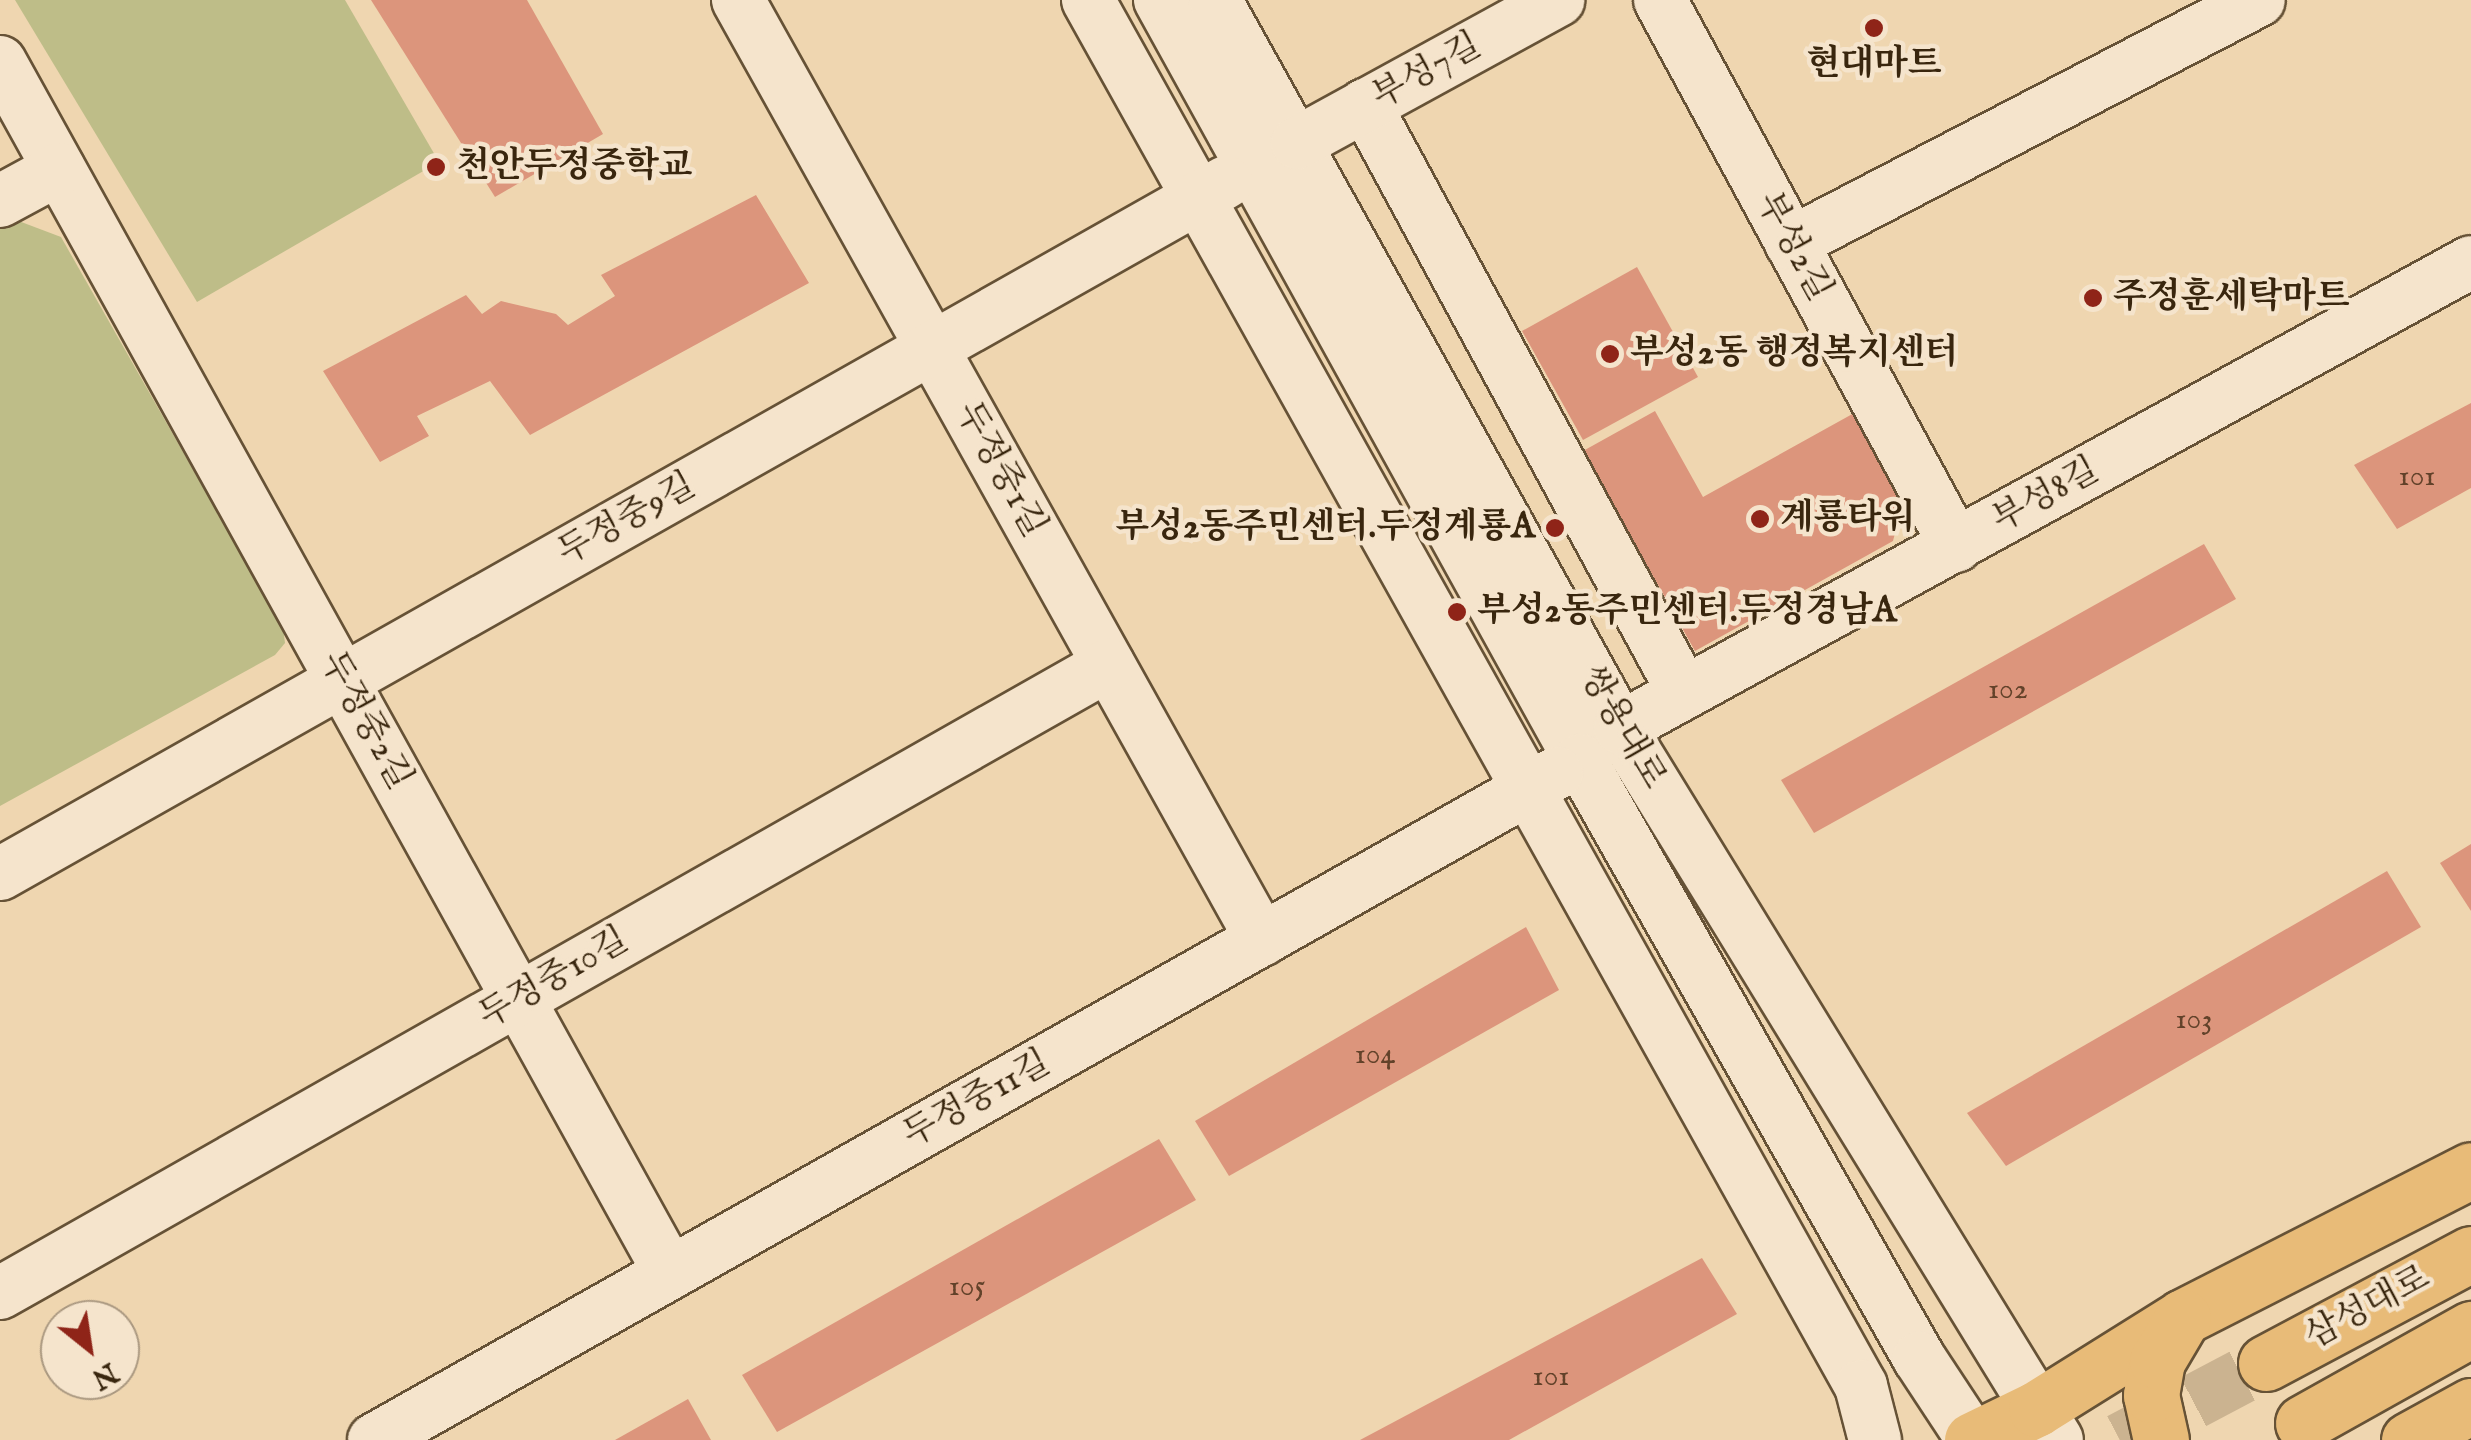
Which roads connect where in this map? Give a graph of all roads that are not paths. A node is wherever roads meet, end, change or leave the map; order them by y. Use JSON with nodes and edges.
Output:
{"nodes":[{"id":1,"x":738,"y":0,"type":"edge"},
{"id":2,"x":1088,"y":0,"type":"edge"},
{"id":3,"x":1160,"y":0,"type":"edge"},
{"id":4,"x":1215,"y":0,"type":"edge"},
{"id":5,"x":1558,"y":0,"type":"edge"},
{"id":6,"x":1660,"y":0,"type":"edge"},
{"id":7,"x":2259,"y":0,"type":"edge"},
{"id":8,"x":0,"y":62,"type":"edge"},
{"id":9,"x":1366,"y":106,"type":"junction"},
{"id":10,"x":1275,"y":154,"type":"junction"},
{"id":11,"x":59,"y":169,"type":"junction"},
{"id":12,"x":1197,"y":198,"type":"junction"},
{"id":13,"x":0,"y":202,"type":"edge"},
{"id":14,"x":1791,"y":242,"type":"junction"},
{"id":15,"x":2471,"y":262,"type":"edge"},
{"id":16,"x":932,"y":348,"type":"junction"},
{"id":17,"x":1956,"y":546,"type":"junction"},
{"id":18,"x":1108,"y":665,"type":"junction"},
{"id":19,"x":342,"y":681,"type":"junction"},
{"id":20,"x":1684,"y":693,"type":"junction"},
{"id":21,"x":1620,"y":728,"type":"junction"},
{"id":22,"x":1580,"y":760,"type":"junction"},
{"id":23,"x":1529,"y":789,"type":"junction"},
{"id":24,"x":0,"y":874,"type":"edge"},
{"id":25,"x":1262,"y":940,"type":"junction"},
{"id":26,"x":519,"y":999,"type":"junction"},
{"id":27,"x":2471,"y":1170,"type":"edge"},
{"id":28,"x":2471,"y":1254,"type":"edge"},
{"id":29,"x":670,"y":1273,"type":"junction"},
{"id":30,"x":0,"y":1294,"type":"edge"},
{"id":31,"x":2182,"y":1317,"type":"junction"},
{"id":32,"x":2471,"y":1329,"type":"edge"},
{"id":33,"x":2266,"y":1363,"type":"tunnel mouth"},
{"id":34,"x":2471,"y":1406,"type":"edge"},
{"id":35,"x":2303,"y":1423,"type":"dead end"},
{"id":36,"x":2046,"y":1425,"type":"edge"},
{"id":37,"x":374,"y":1440,"type":"edge"},
{"id":38,"x":1875,"y":1440,"type":"edge"},
{"id":39,"x":1973,"y":1440,"type":"edge"},
{"id":40,"x":2161,"y":1440,"type":"edge"},
{"id":41,"x":2409,"y":1440,"type":"edge"}],
"edges":[{"from":1,"to":16,"type":"street","name":"두정중1길"},
{"from":2,"to":12,"type":"street"},
{"from":3,"to":10,"type":"street","name":"쌍용대로"},
{"from":4,"to":10,"type":"street","name":"쌍용대로"},
{"from":5,"to":9,"type":"street","name":"부성7길"},
{"from":6,"to":14,"type":"street","name":"부성2길"},
{"from":7,"to":14,"type":"street"},
{"from":8,"to":11,"type":"street","name":"두정중2길"},
{"from":9,"to":10,"type":"street","name":"부성7길"},
{"from":9,"to":20,"type":"street"},
{"from":10,"to":12,"type":"street","name":"두정중9길"},
{"from":10,"to":21,"type":"street","name":"쌍용대로"},
{"from":10,"to":22,"type":"street","name":"쌍용대로"},
{"from":11,"to":13,"type":"street"},
{"from":11,"to":19,"type":"street","name":"두정중2길"},
{"from":12,"to":16,"type":"street","name":"두정중9길"},
{"from":12,"to":23,"type":"street"},
{"from":14,"to":17,"type":"street","name":"부성2길"},
{"from":15,"to":17,"type":"street","name":"부성8길"},
{"from":16,"to":18,"type":"street","name":"두정중1길"},
{"from":16,"to":19,"type":"street","name":"두정중9길"},
{"from":17,"to":20,"type":"street","name":"부성8길"},
{"from":18,"to":25,"type":"street","name":"두정중1길"},
{"from":18,"to":26,"type":"street","name":"두정중10길"},
{"from":19,"to":24,"type":"street","name":"두정중9길"},
{"from":19,"to":26,"type":"street","name":"두정중2길"},
{"from":20,"to":21,"type":"street","name":"부성8길"},
{"from":21,"to":36,"type":"street","name":"쌍용대로"},
{"from":22,"to":23,"type":"street","name":"두정중11길"},
{"from":22,"to":39,"type":"street","name":"쌍용대로"},
{"from":23,"to":25,"type":"street","name":"두정중11길"},
{"from":23,"to":38,"type":"street"},
{"from":25,"to":29,"type":"street","name":"두정중11길"},
{"from":26,"to":29,"type":"street","name":"두정중2길"},
{"from":26,"to":30,"type":"street","name":"두정중10길"},
{"from":27,"to":31,"type":"main road"},
{"from":28,"to":33,"type":"main road","name":"삼성대로"},
{"from":29,"to":37,"type":"street","name":"두정중11길"},
{"from":31,"to":36,"type":"main road"},
{"from":31,"to":40,"type":"main road"},
{"from":32,"to":35,"type":"main road","name":"삼성대로"},
{"from":34,"to":41,"type":"main road"},
{"from":36,"to":39,"type":"main road"}]}
